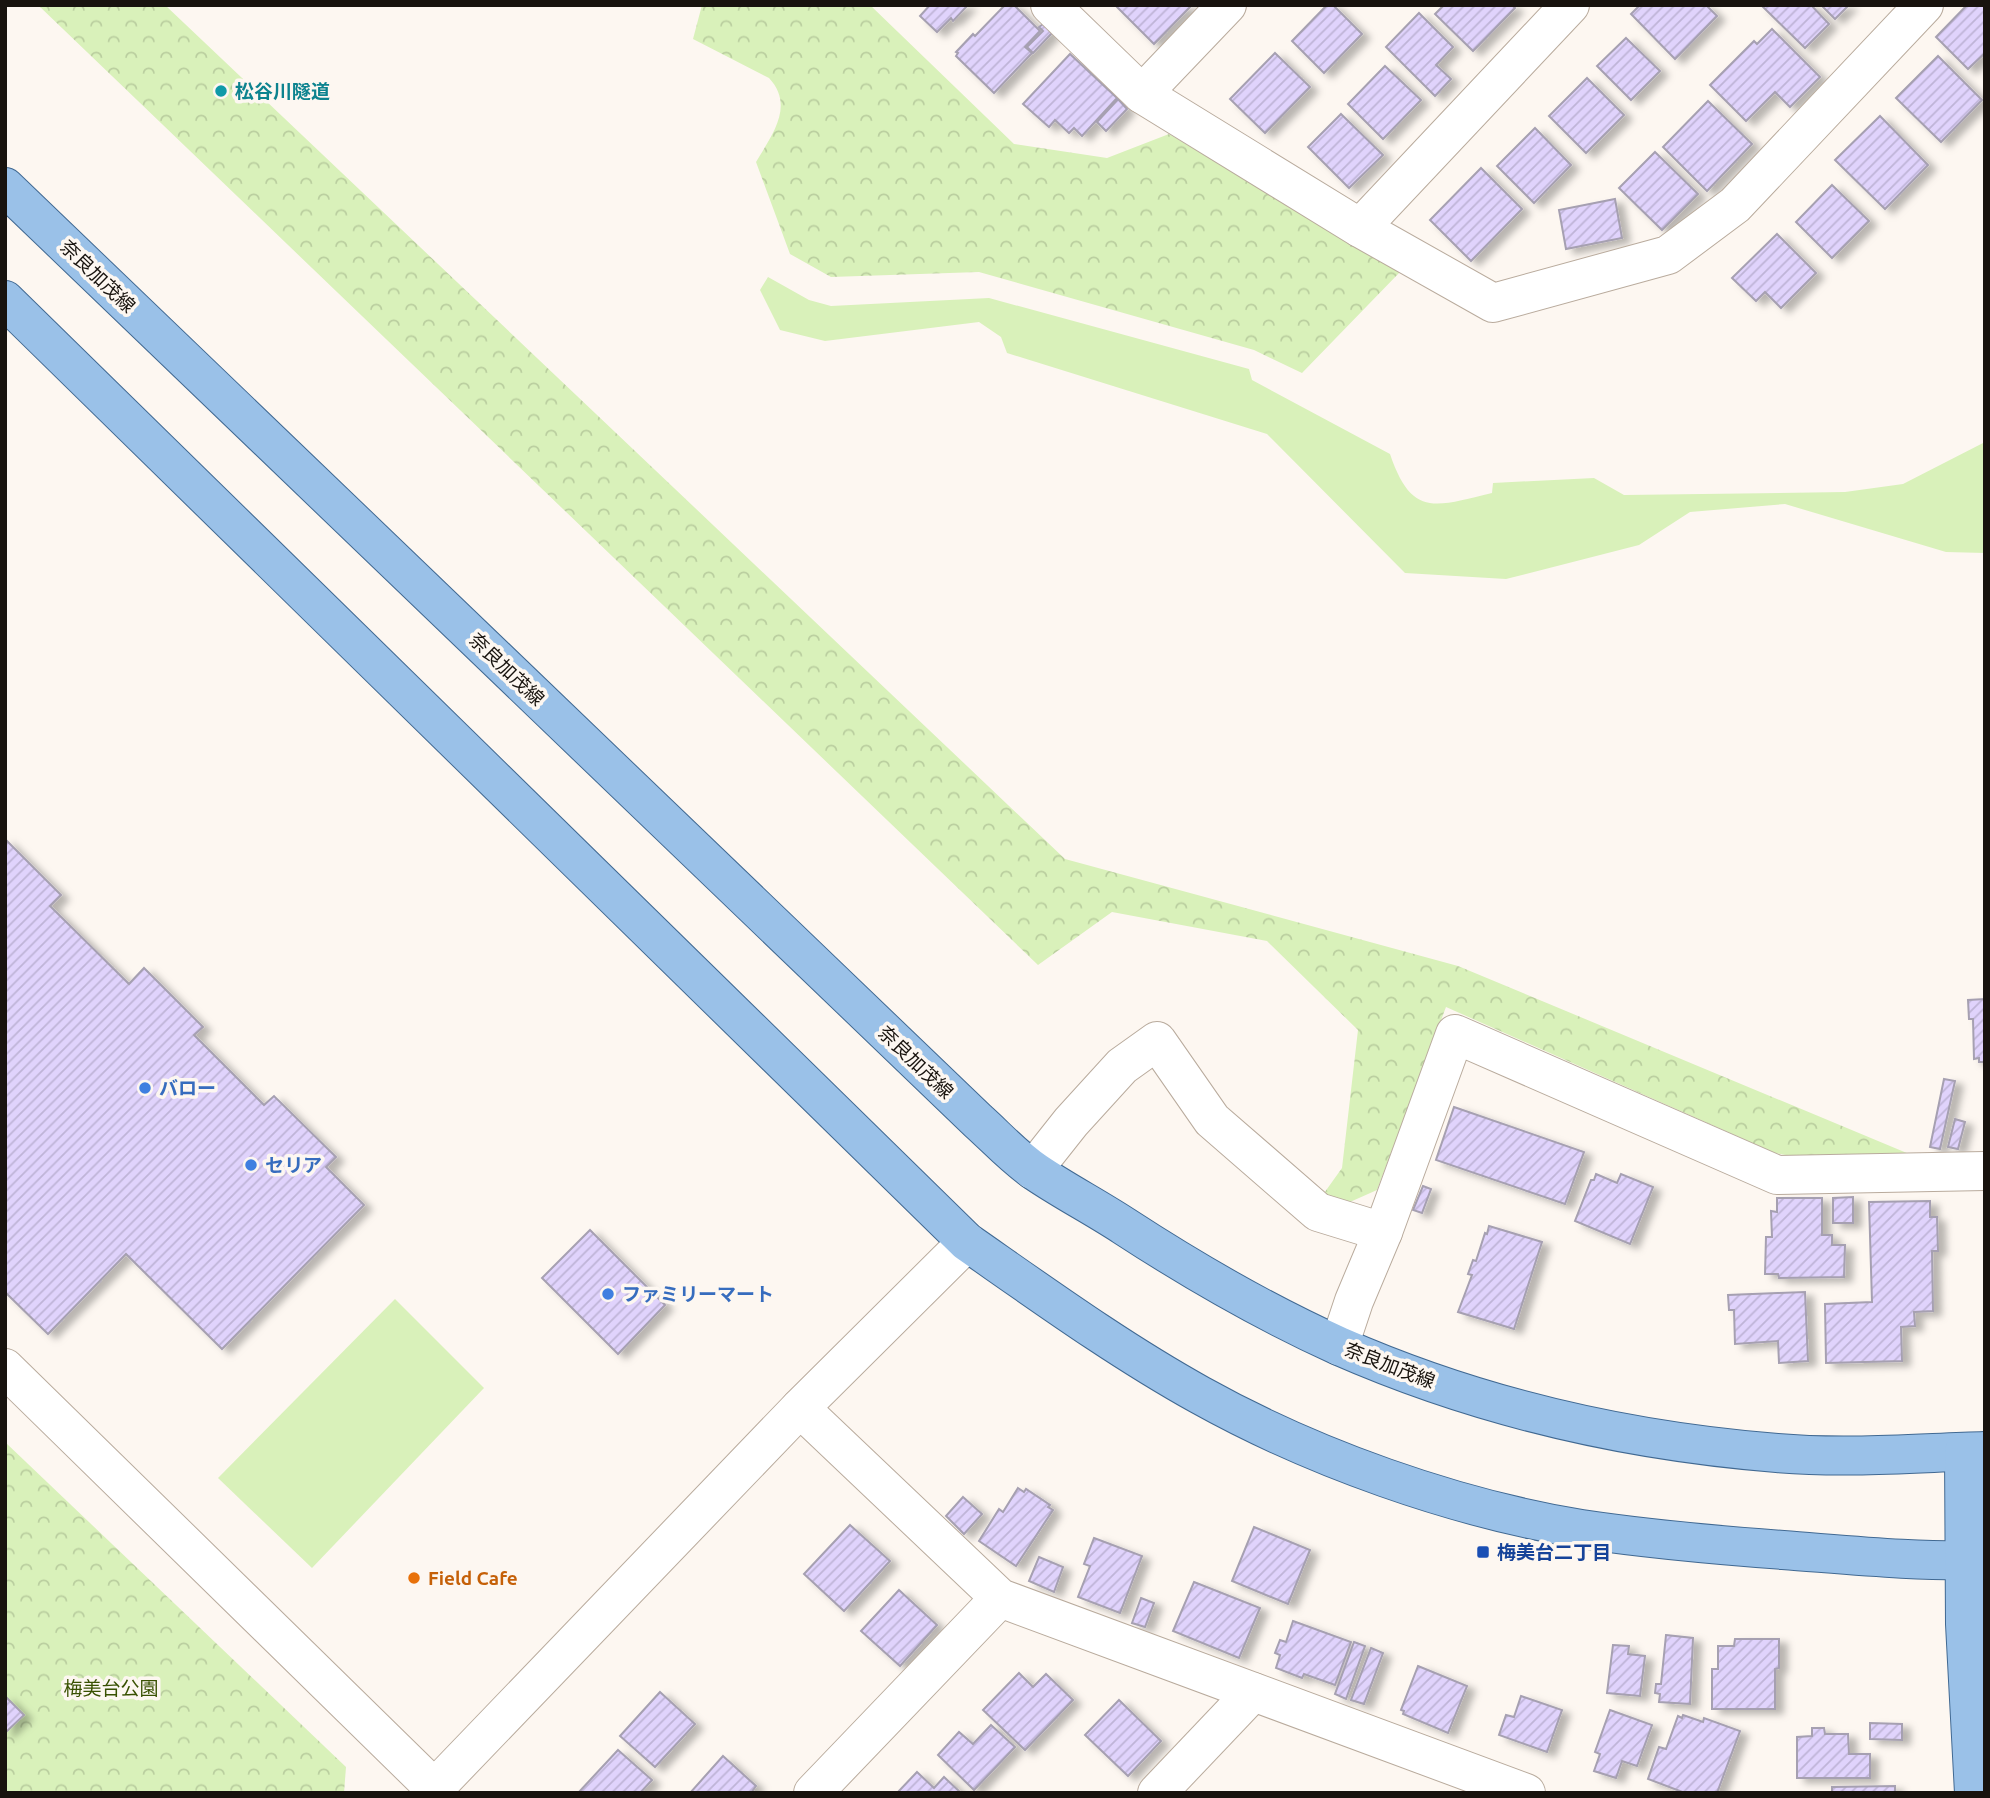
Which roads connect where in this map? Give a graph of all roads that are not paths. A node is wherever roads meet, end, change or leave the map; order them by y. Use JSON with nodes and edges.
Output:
{"nodes":[{"id":1,"x":1050,"y":5,"type":"edge"},
{"id":2,"x":1227,"y":5,"type":"edge"},
{"id":3,"x":1570,"y":5,"type":"edge"},
{"id":4,"x":1924,"y":5,"type":"edge"},
{"id":5,"x":1142,"y":94,"type":"junction"},
{"id":6,"x":5,"y":187,"type":"edge"},
{"id":7,"x":1360,"y":228,"type":"junction"},
{"id":8,"x":5,"y":300,"type":"edge"},
{"id":9,"x":1033,"y":1170,"type":"junction"},
{"id":10,"x":1985,"y":1171,"type":"edge"},
{"id":11,"x":1383,"y":1232,"type":"junction"},
{"id":12,"x":967,"y":1242,"type":"junction"},
{"id":13,"x":1339,"y":1346,"type":"junction"},
{"id":14,"x":5,"y":1368,"type":"edge"},
{"id":15,"x":800,"y":1408,"type":"junction"},
{"id":16,"x":1975,"y":1451,"type":"edge"},
{"id":17,"x":1974,"y":1560,"type":"edge"},
{"id":18,"x":1000,"y":1598,"type":"junction"},
{"id":19,"x":1253,"y":1692,"type":"junction"},
{"id":20,"x":1509,"y":1790,"type":"edge"},
{"id":21,"x":432,"y":1791,"type":"edge"},
{"id":22,"x":813,"y":1793,"type":"edge"},
{"id":23,"x":1157,"y":1793,"type":"edge"},
{"id":24,"x":1975,"y":1793,"type":"edge"}],
"edges":[{"from":1,"to":5,"type":"street"},
{"from":2,"to":5,"type":"street"},
{"from":3,"to":7,"type":"street"},
{"from":4,"to":7,"type":"street"},
{"from":5,"to":7,"type":"street"},
{"from":6,"to":9,"type":"main road","name":"奈良加茂線"},
{"from":8,"to":12,"type":"main road"},
{"from":9,"to":11,"type":"street"},
{"from":9,"to":13,"type":"main road","name":"奈良加茂線"},
{"from":10,"to":11,"type":"street"},
{"from":11,"to":13,"type":"street"},
{"from":12,"to":15,"type":"street"},
{"from":12,"to":17,"type":"main road"},
{"from":13,"to":16,"type":"main road","name":"奈良加茂線"},
{"from":14,"to":21,"type":"street"},
{"from":15,"to":18,"type":"street"},
{"from":15,"to":21,"type":"street"},
{"from":16,"to":17,"type":"main road","name":"奈良加茂線"},
{"from":17,"to":24,"type":"main road","name":"奈良加茂線"},
{"from":18,"to":19,"type":"street"},
{"from":18,"to":22,"type":"street"},
{"from":19,"to":20,"type":"street"},
{"from":19,"to":23,"type":"street"}]}
